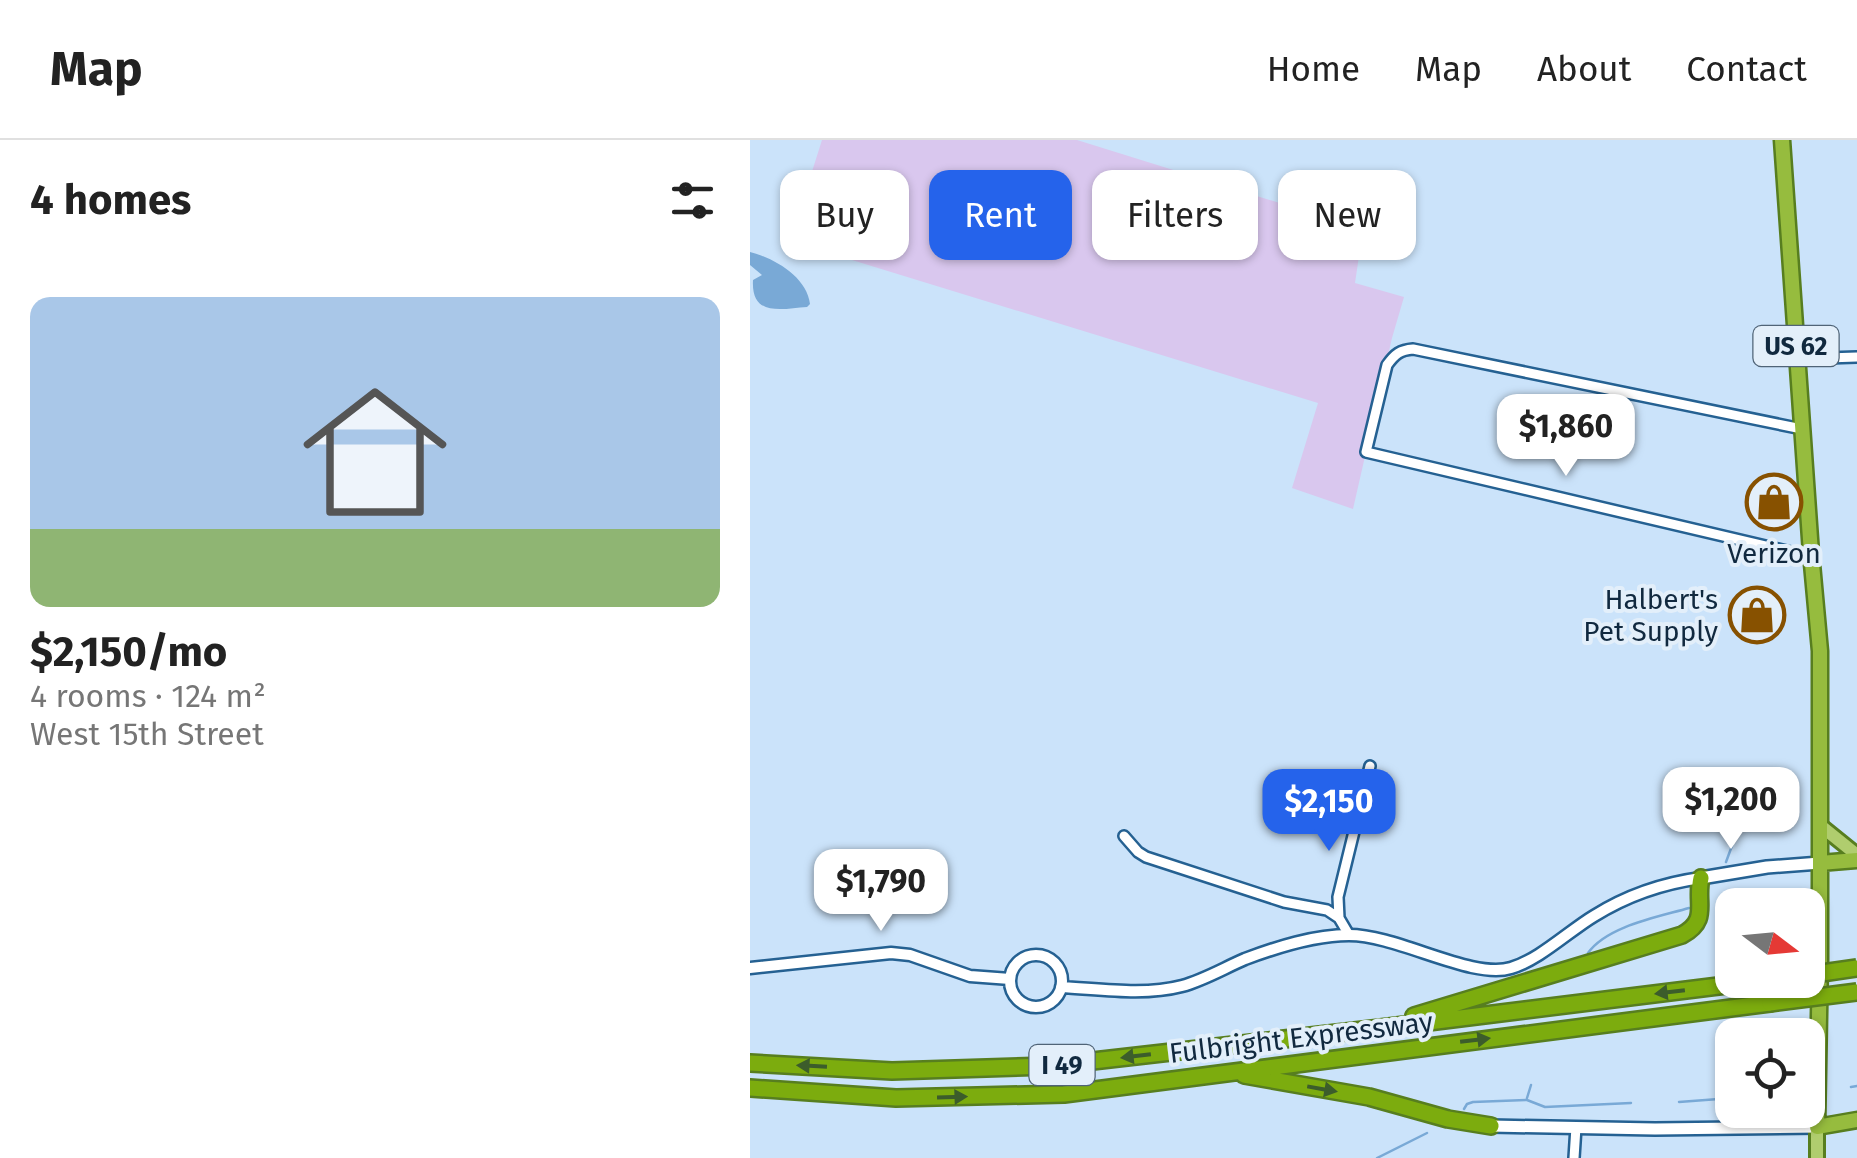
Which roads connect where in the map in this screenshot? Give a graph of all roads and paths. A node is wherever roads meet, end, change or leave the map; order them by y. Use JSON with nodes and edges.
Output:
{"nodes":[{"id":1,"x":1782,"y":140,"type":"edge"},
{"id":2,"x":1857,"y":357,"type":"edge"},
{"id":3,"x":1796,"y":359,"type":"junction"},
{"id":4,"x":1802,"y":429,"type":"junction"},
{"id":5,"x":1811,"y":553,"type":"junction"},
{"id":6,"x":1370,"y":766,"type":"dead end"},
{"id":7,"x":1821,"y":826,"type":"junction"},
{"id":8,"x":1124,"y":836,"type":"dead end"},
{"id":9,"x":1857,"y":858,"type":"edge"},
{"id":10,"x":1820,"y":863,"type":"junction"},
{"id":11,"x":1702,"y":878,"type":"junction"},
{"id":12,"x":1339,"y":918,"type":"junction"},
{"id":13,"x":1349,"y":935,"type":"junction"},
{"id":14,"x":750,"y":968,"type":"edge"},
{"id":15,"x":1857,"y":968,"type":"edge"},
{"id":16,"x":1825,"y":973,"type":"edge"},
{"id":17,"x":1010,"y":979,"type":"junction"},
{"id":18,"x":1715,"y":987,"type":"edge"},
{"id":19,"x":1061,"y":988,"type":"junction"},
{"id":20,"x":1857,"y":992,"type":"edge"},
{"id":21,"x":1818,"y":1018,"type":"edge"},
{"id":22,"x":1372,"y":1030,"type":"junction"},
{"id":23,"x":750,"y":1063,"type":"edge"},
{"id":24,"x":1226,"y":1072,"type":"junction"},
{"id":25,"x":750,"y":1088,"type":"edge"},
{"id":26,"x":1857,"y":1120,"type":"edge"},
{"id":27,"x":1492,"y":1126,"type":"joint"},
{"id":28,"x":1825,"y":1126,"type":"edge"},
{"id":29,"x":1576,"y":1127,"type":"junction"},
{"id":30,"x":1736,"y":1128,"type":"edge"},
{"id":31,"x":1817,"y":1128,"type":"edge"},
{"id":32,"x":1574,"y":1158,"type":"edge"},
{"id":33,"x":1816,"y":1158,"type":"edge"}],
"edges":[{"from":1,"to":3,"type":"highway","number":"US 62"},
{"from":2,"to":3,"type":"street"},
{"from":3,"to":4,"type":"highway","number":"US 62"},
{"from":4,"to":5,"type":"highway","number":"US 62"},
{"from":4,"to":5,"type":"street"},
{"from":5,"to":7,"type":"highway","number":"US 62"},
{"from":6,"to":12,"type":"street"},
{"from":7,"to":9,"type":"main road"},
{"from":7,"to":10,"type":"highway","number":"US 62"},
{"from":8,"to":12,"type":"street"},
{"from":9,"to":10,"type":"highway"},
{"from":10,"to":11,"type":"main road"},
{"from":10,"to":21,"type":"highway","number":"US 62"},
{"from":11,"to":13,"type":"street"},
{"from":11,"to":22,"type":"highway"},
{"from":12,"to":13,"type":"street"},
{"from":13,"to":19,"type":"street"},
{"from":14,"to":17,"type":"street"},
{"from":15,"to":16,"type":"highway","bridge":true},
{"from":17,"to":19,"type":"street"},
{"from":17,"to":19,"type":"street"},
{"from":18,"to":22,"type":"highway","name":"Fulbright Expressway","number":"I 49","one_way":true},
{"from":24,"to":20,"type":"highway","name":"Fulbright Expressway","number":"I 49","one_way":true,"bridge":true},
{"from":22,"to":23,"type":"highway","name":"Fulbright Expressway","number":"I 49","one_way":true},
{"from":25,"to":24,"type":"highway","name":"Fulbright Expressway","number":"I 49","one_way":true},
{"from":24,"to":27,"type":"highway","one_way":true},
{"from":26,"to":28,"type":"highway"},
{"from":27,"to":29,"type":"main road"},
{"from":29,"to":30,"type":"main road"},
{"from":29,"to":32,"type":"street"},
{"from":31,"to":33,"type":"main road"}]}
